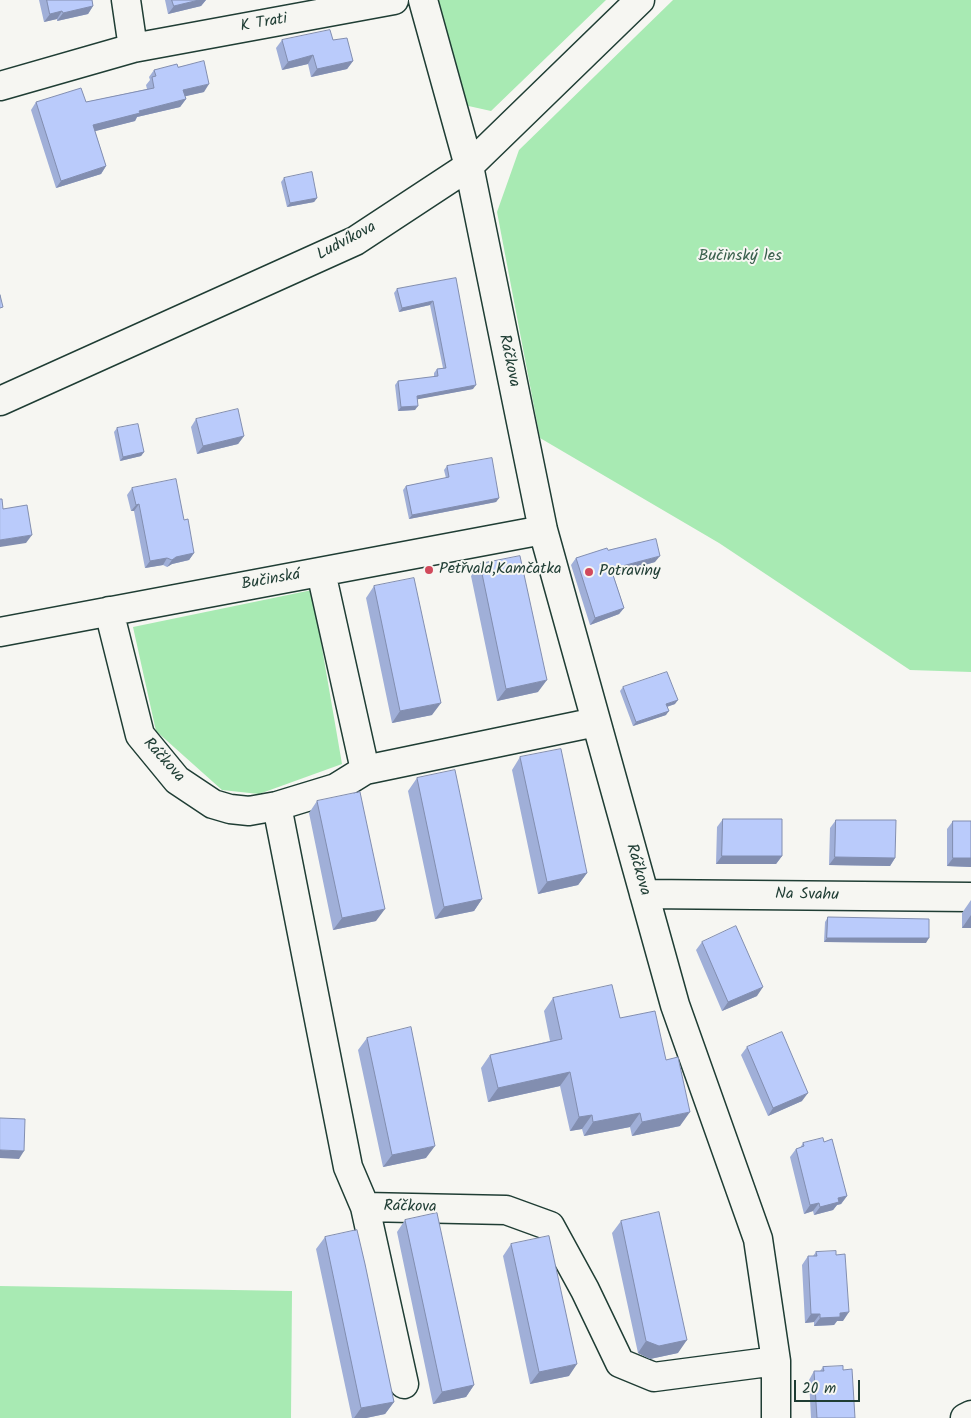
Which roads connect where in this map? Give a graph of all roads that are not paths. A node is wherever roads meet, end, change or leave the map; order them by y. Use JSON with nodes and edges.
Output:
{"nodes":[{"id":1,"x":126,"y":0,"type":"edge"},
{"id":2,"x":394,"y":0,"type":"edge"},
{"id":3,"x":423,"y":0,"type":"edge"},
{"id":4,"x":640,"y":0,"type":"edge"},
{"id":5,"x":134,"y":48,"type":"junction"},
{"id":6,"x":0,"y":86,"type":"edge"},
{"id":7,"x":469,"y":166,"type":"junction"},
{"id":8,"x":0,"y":401,"type":"edge"},
{"id":9,"x":543,"y":530,"type":"junction"},
{"id":10,"x":321,"y":572,"type":"junction"},
{"id":11,"x":110,"y":611,"type":"junction"},
{"id":12,"x":0,"y":632,"type":"edge"},
{"id":13,"x":596,"y":722,"type":"junction"},
{"id":14,"x":365,"y":770,"type":"junction"},
{"id":15,"x":277,"y":806,"type":"junction"},
{"id":16,"x":644,"y":894,"type":"junction"},
{"id":17,"x":971,"y":897,"type":"edge"},
{"id":18,"x":365,"y":1207,"type":"junction"},
{"id":19,"x":776,"y":1361,"type":"junction"},
{"id":20,"x":404,"y":1384,"type":"dead end"},
{"id":21,"x":971,"y":1415,"type":"edge"},
{"id":22,"x":776,"y":1418,"type":"edge"},
{"id":23,"x":965,"y":1418,"type":"edge"}],
"edges":[{"from":1,"to":5,"type":"street"},
{"from":2,"to":5,"type":"street","name":"K Trati"},
{"from":3,"to":7,"type":"street","name":"Ráčkova"},
{"from":4,"to":7,"type":"street","name":"Ludvíkova"},
{"from":5,"to":6,"type":"street","name":"K Trati"},
{"from":7,"to":8,"type":"street","name":"Ludvíkova"},
{"from":7,"to":9,"type":"street","name":"Ráčkova"},
{"from":9,"to":10,"type":"street","name":"Bučinská"},
{"from":9,"to":13,"type":"street","name":"Ráčkova"},
{"from":10,"to":11,"type":"street","name":"Bučinská"},
{"from":10,"to":14,"type":"street"},
{"from":11,"to":12,"type":"street","name":"Bučinská"},
{"from":11,"to":15,"type":"street","name":"Ráčkova"},
{"from":13,"to":14,"type":"street","name":"Ráčkova"},
{"from":13,"to":16,"type":"street","name":"Ráčkova"},
{"from":14,"to":15,"type":"street","name":"Ráčkova"},
{"from":15,"to":18,"type":"street","name":"Ráčkova"},
{"from":16,"to":17,"type":"street","name":"Na Svahu"},
{"from":16,"to":19,"type":"street","name":"Ráčkova"},
{"from":18,"to":19,"type":"street","name":"Ráčkova"},
{"from":18,"to":20,"type":"street"},
{"from":19,"to":22,"type":"street","name":"Ráčkova"},
{"from":21,"to":23,"type":"street"}]}
